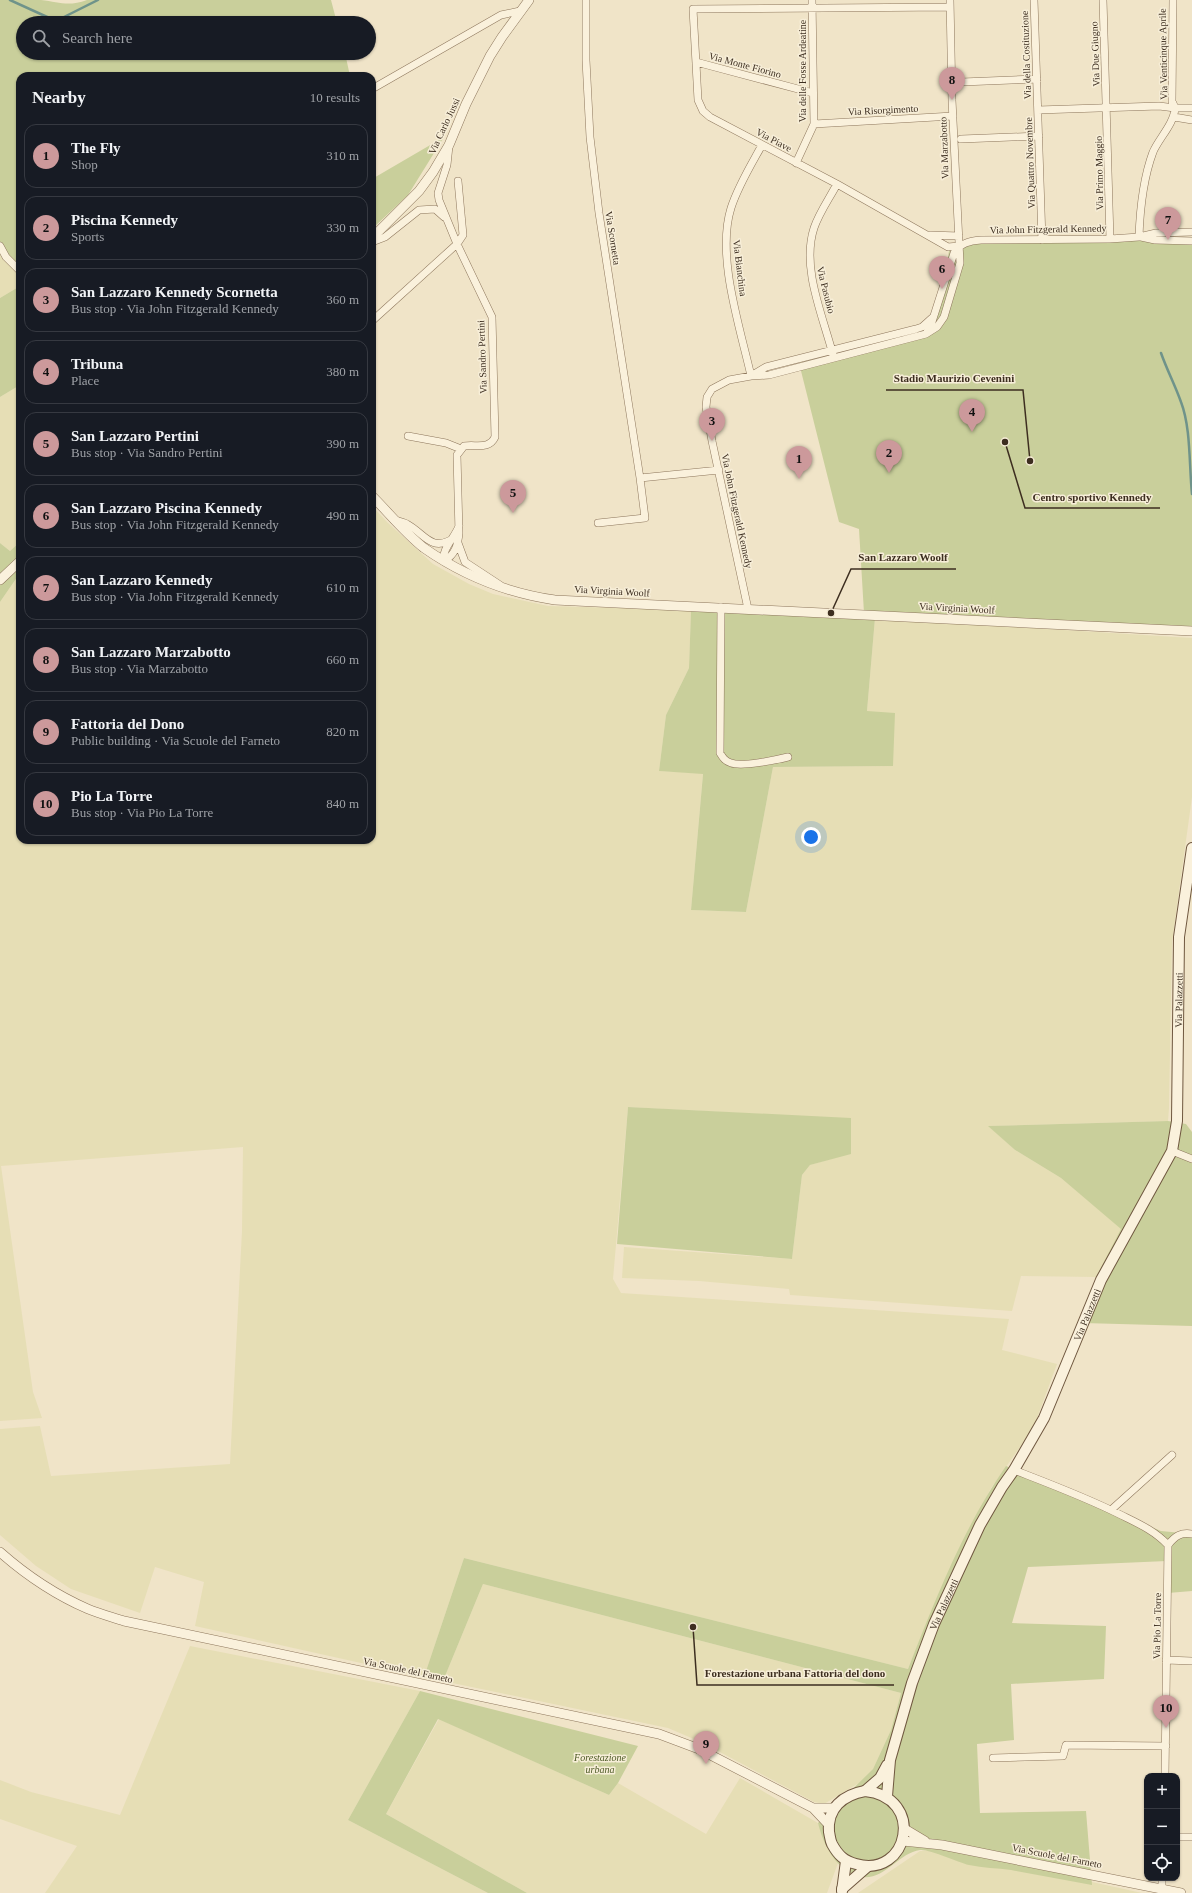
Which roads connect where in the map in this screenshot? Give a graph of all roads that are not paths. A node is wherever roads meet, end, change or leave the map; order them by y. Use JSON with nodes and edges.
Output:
{"nodes":[{"id":1,"x":529,"y":0,"type":"edge"},
{"id":2,"x":586,"y":0,"type":"edge"},
{"id":3,"x":812,"y":0,"type":"edge"},
{"id":4,"x":1034,"y":0,"type":"edge"},
{"id":5,"x":1103,"y":0,"type":"edge"},
{"id":6,"x":1172,"y":0,"type":"edge"},
{"id":7,"x":950,"y":4,"type":"edge"},
{"id":8,"x":812,"y":9,"type":"junction"},
{"id":9,"x":520,"y":12,"type":"junction"},
{"id":10,"x":696,"y":62,"type":"junction"},
{"id":11,"x":1037,"y":79,"type":"junction"},
{"id":12,"x":962,"y":82,"type":"dead end"},
{"id":13,"x":376,"y":87,"type":"edge"},
{"id":14,"x":813,"y":93,"type":"junction"},
{"id":15,"x":1107,"y":108,"type":"junction"},
{"id":16,"x":1175,"y":108,"type":"junction"},
{"id":17,"x":1192,"y":108,"type":"edge"},
{"id":18,"x":1038,"y":110,"type":"junction"},
{"id":19,"x":953,"y":116,"type":"junction"},
{"id":20,"x":1174,"y":117,"type":"junction"},
{"id":21,"x":1192,"y":120,"type":"edge"},
{"id":22,"x":814,"y":124,"type":"junction"},
{"id":23,"x":1039,"y":136,"type":"junction"},
{"id":24,"x":961,"y":139,"type":"dead end"},
{"id":25,"x":449,"y":145,"type":"junction"},
{"id":26,"x":762,"y":145,"type":"junction"},
{"id":27,"x":796,"y":163,"type":"junction"},
{"id":28,"x":458,"y":181,"type":"dead end"},
{"id":29,"x":837,"y":184,"type":"junction"},
{"id":30,"x":446,"y":219,"type":"junction"},
{"id":31,"x":1192,"y":232,"type":"edge"},
{"id":32,"x":376,"y":234,"type":"edge"},
{"id":33,"x":928,"y":235,"type":"junction"},
{"id":34,"x":959,"y":236,"type":"junction"},
{"id":35,"x":1139,"y":237,"type":"junction"},
{"id":36,"x":1110,"y":238,"type":"junction"},
{"id":37,"x":376,"y":240,"type":"edge"},
{"id":38,"x":1042,"y":240,"type":"junction"},
{"id":39,"x":1192,"y":241,"type":"edge"},
{"id":40,"x":457,"y":244,"type":"junction"},
{"id":41,"x":0,"y":246,"type":"edge"},
{"id":42,"x":959,"y":246,"type":"junction"},
{"id":43,"x":16,"y":267,"type":"edge"},
{"id":44,"x":934,"y":315,"type":"junction"},
{"id":45,"x":376,"y":318,"type":"edge"},
{"id":46,"x":926,"y":334,"type":"junction"},
{"id":47,"x":832,"y":354,"type":"junction"},
{"id":48,"x":751,"y":376,"type":"junction"},
{"id":49,"x":408,"y":436,"type":"dead end"},
{"id":50,"x":461,"y":449,"type":"junction"},
{"id":51,"x":719,"y":470,"type":"junction"},
{"id":52,"x":640,"y":478,"type":"junction"},
{"id":53,"x":376,"y":500,"type":"edge"},
{"id":54,"x":394,"y":520,"type":"junction"},
{"id":55,"x":598,"y":523,"type":"dead end"},
{"id":56,"x":456,"y":540,"type":"junction"},
{"id":57,"x":444,"y":560,"type":"junction"},
{"id":58,"x":16,"y":565,"type":"edge"},
{"id":59,"x":0,"y":580,"type":"edge"},
{"id":60,"x":503,"y":588,"type":"junction"},
{"id":61,"x":721,"y":607,"type":"junction"},
{"id":62,"x":748,"y":608,"type":"junction"},
{"id":63,"x":1192,"y":631,"type":"edge"},
{"id":64,"x":788,"y":758,"type":"dead end"},
{"id":65,"x":1192,"y":848,"type":"edge"},
{"id":66,"x":1172,"y":1150,"type":"junction"},
{"id":67,"x":1192,"y":1159,"type":"edge"},
{"id":68,"x":1172,"y":1455,"type":"dead end"},
{"id":69,"x":1014,"y":1470,"type":"junction"},
{"id":70,"x":1111,"y":1510,"type":"junction"},
{"id":71,"x":1192,"y":1534,"type":"edge"},
{"id":72,"x":1168,"y":1545,"type":"junction"},
{"id":73,"x":0,"y":1552,"type":"edge"},
{"id":74,"x":1166,"y":1660,"type":"junction"},
{"id":75,"x":1192,"y":1660,"type":"edge"},
{"id":76,"x":1166,"y":1746,"type":"junction"},
{"id":77,"x":993,"y":1758,"type":"dead end"},
{"id":78,"x":890,"y":1760,"type":"junction"},
{"id":79,"x":1165,"y":1773,"type":"edge"},
{"id":80,"x":865,"y":1791,"type":"junction"},
{"id":81,"x":887,"y":1796,"type":"junction"},
{"id":82,"x":813,"y":1808,"type":"junction"},
{"id":83,"x":833,"y":1808,"type":"junction"},
{"id":84,"x":829,"y":1825,"type":"junction"},
{"id":85,"x":905,"y":1829,"type":"junction"},
{"id":86,"x":1180,"y":1837,"type":"edge"},
{"id":87,"x":1192,"y":1837,"type":"edge"},
{"id":88,"x":903,"y":1841,"type":"junction"},
{"id":89,"x":928,"y":1843,"type":"junction"},
{"id":90,"x":846,"y":1861,"type":"junction"},
{"id":91,"x":867,"y":1867,"type":"junction"},
{"id":92,"x":1162,"y":1881,"type":"edge"},
{"id":93,"x":1162,"y":1889,"type":"junction"},
{"id":94,"x":842,"y":1891,"type":"edge"},
{"id":95,"x":1181,"y":1893,"type":"edge"}],
"edges":[{"from":1,"to":9,"type":"street","name":"Via Carlo Jussi"},
{"from":2,"to":52,"type":"street","name":"Via Scornetta"},
{"from":3,"to":8,"type":"street","name":"Via delle Fosse Ardeatine"},
{"from":4,"to":11,"type":"street","name":"Via della Costituzione"},
{"from":5,"to":15,"type":"street","name":"Via Due Giugno"},
{"from":6,"to":16,"type":"street","name":"Via Venticinque Aprile"},
{"from":7,"to":8,"type":"street"},
{"from":7,"to":19,"type":"street","name":"Via Marzabotto"},
{"from":8,"to":10,"type":"street","name":"Via Piave"},
{"from":8,"to":14,"type":"street","name":"Via delle Fosse Ardeatine"},
{"from":9,"to":13,"type":"street"},
{"from":9,"to":25,"type":"street","name":"Via Carlo Jussi"},
{"from":10,"to":14,"type":"street","name":"Via Monte Fiorino"},
{"from":10,"to":26,"type":"street","name":"Via Piave"},
{"from":11,"to":12,"type":"street"},
{"from":11,"to":18,"type":"street","name":"Via della Costituzione"},
{"from":14,"to":22,"type":"street","name":"Via delle Fosse Ardeatine"},
{"from":15,"to":16,"type":"street"},
{"from":15,"to":18,"type":"street"},
{"from":15,"to":36,"type":"street","name":"Via Primo Maggio"},
{"from":16,"to":17,"type":"street"},
{"from":16,"to":20,"type":"street","name":"Via Venticinque Aprile"},
{"from":18,"to":23,"type":"street","name":"Via Quattro Novembre"},
{"from":19,"to":22,"type":"street","name":"Via Risorgimento"},
{"from":19,"to":34,"type":"street","name":"Via Marzabotto"},
{"from":20,"to":21,"type":"street"},
{"from":20,"to":35,"type":"street"},
{"from":22,"to":27,"type":"street","name":"Via delle Fosse Ardeatine"},
{"from":23,"to":24,"type":"street"},
{"from":23,"to":38,"type":"street","name":"Via Quattro Novembre"},
{"from":25,"to":30,"type":"street","name":"Via Sandro Pertini"},
{"from":25,"to":32,"type":"street","name":"Via Carlo Jussi"},
{"from":26,"to":27,"type":"street","name":"Via Piave"},
{"from":26,"to":48,"type":"street","name":"Via Bianchina"},
{"from":27,"to":29,"type":"street","name":"Via Piave"},
{"from":28,"to":40,"type":"street"},
{"from":29,"to":33,"type":"street","name":"Via Piave"},
{"from":29,"to":47,"type":"street","name":"Via Pasubio"},
{"from":30,"to":37,"type":"street"},
{"from":30,"to":40,"type":"street","name":"Via Sandro Pertini"},
{"from":31,"to":35,"type":"street","name":"Via John Fitzgerald Kennedy"},
{"from":33,"to":34,"type":"street","name":"Via Piave"},
{"from":33,"to":42,"type":"street","name":"Via Piave"},
{"from":34,"to":42,"type":"street","name":"Via Marzabotto"},
{"from":35,"to":36,"type":"street","name":"Via John Fitzgerald Kennedy"},
{"from":35,"to":39,"type":"street","name":"Via John Fitzgerald Kennedy"},
{"from":36,"to":38,"type":"street","name":"Via John Fitzgerald Kennedy"},
{"from":38,"to":42,"type":"street","name":"Via John Fitzgerald Kennedy"},
{"from":40,"to":45,"type":"street"},
{"from":40,"to":50,"type":"street","name":"Via Sandro Pertini"},
{"from":41,"to":43,"type":"street"},
{"from":42,"to":44,"type":"street"},
{"from":42,"to":46,"type":"street","name":"Via John Fitzgerald Kennedy"},
{"from":44,"to":46,"type":"street"},
{"from":44,"to":47,"type":"street","name":"Via John Fitzgerald Kennedy"},
{"from":46,"to":47,"type":"street","name":"Via John Fitzgerald Kennedy"},
{"from":47,"to":48,"type":"street","name":"Via John Fitzgerald Kennedy"},
{"from":48,"to":51,"type":"street","name":"Via John Fitzgerald Kennedy"},
{"from":49,"to":50,"type":"street"},
{"from":50,"to":56,"type":"street"},
{"from":51,"to":52,"type":"street"},
{"from":51,"to":62,"type":"street","name":"Via John Fitzgerald Kennedy"},
{"from":52,"to":55,"type":"street","name":"Via Scornetta"},
{"from":53,"to":54,"type":"street","name":"Via Virginia Woolf"},
{"from":54,"to":56,"type":"street","name":"Via Virginia Woolf"},
{"from":54,"to":57,"type":"street","name":"Via Virginia Woolf"},
{"from":56,"to":57,"type":"street"},
{"from":56,"to":60,"type":"street","name":"Via Virginia Woolf"},
{"from":57,"to":60,"type":"street","name":"Via Virginia Woolf"},
{"from":58,"to":59,"type":"street"},
{"from":60,"to":61,"type":"street","name":"Via Virginia Woolf"},
{"from":61,"to":62,"type":"street","name":"Via Virginia Woolf"},
{"from":61,"to":64,"type":"street"},
{"from":62,"to":63,"type":"street","name":"Via Virginia Woolf"},
{"from":65,"to":66,"type":"main road","name":"Via Palazzetti"},
{"from":66,"to":67,"type":"street"},
{"from":66,"to":69,"type":"main road","name":"Via Palazzetti"},
{"from":68,"to":70,"type":"street"},
{"from":69,"to":70,"type":"street"},
{"from":69,"to":78,"type":"main road","name":"Via Palazzetti"},
{"from":70,"to":72,"type":"street"},
{"from":71,"to":72,"type":"street"},
{"from":72,"to":74,"type":"street","name":"Via Pio La Torre"},
{"from":73,"to":82,"type":"street","name":"Via Scuole del Farneto"},
{"from":74,"to":75,"type":"street"},
{"from":74,"to":76,"type":"street","name":"Via Pio La Torre"},
{"from":76,"to":77,"type":"street"},
{"from":76,"to":79,"type":"street","name":"Via Pio La Torre"},
{"from":78,"to":80,"type":"main road","name":"Via Palazzetti"},
{"from":78,"to":81,"type":"main road","name":"Via Palazzetti"},
{"from":80,"to":81,"type":"main road","name":"Via Palazzetti"},
{"from":80,"to":83,"type":"main road","name":"Via Palazzetti"},
{"from":81,"to":85,"type":"main road"},
{"from":82,"to":83,"type":"street","name":"Via Scuole del Farneto"},
{"from":82,"to":84,"type":"street","name":"Via Scuole del Farneto"},
{"from":83,"to":84,"type":"main road"},
{"from":84,"to":90,"type":"main road"},
{"from":85,"to":88,"type":"main road"},
{"from":85,"to":89,"type":"street","name":"Via Scuole del Farneto"},
{"from":86,"to":87,"type":"street"},
{"from":88,"to":89,"type":"street","name":"Via Scuole del Farneto"},
{"from":88,"to":91,"type":"main road"},
{"from":89,"to":93,"type":"street","name":"Via Scuole del Farneto"},
{"from":90,"to":91,"type":"main road"},
{"from":90,"to":94,"type":"main road"},
{"from":91,"to":94,"type":"main road"},
{"from":92,"to":93,"type":"street"},
{"from":93,"to":95,"type":"street","name":"Via Scuole del Farneto"}]}
